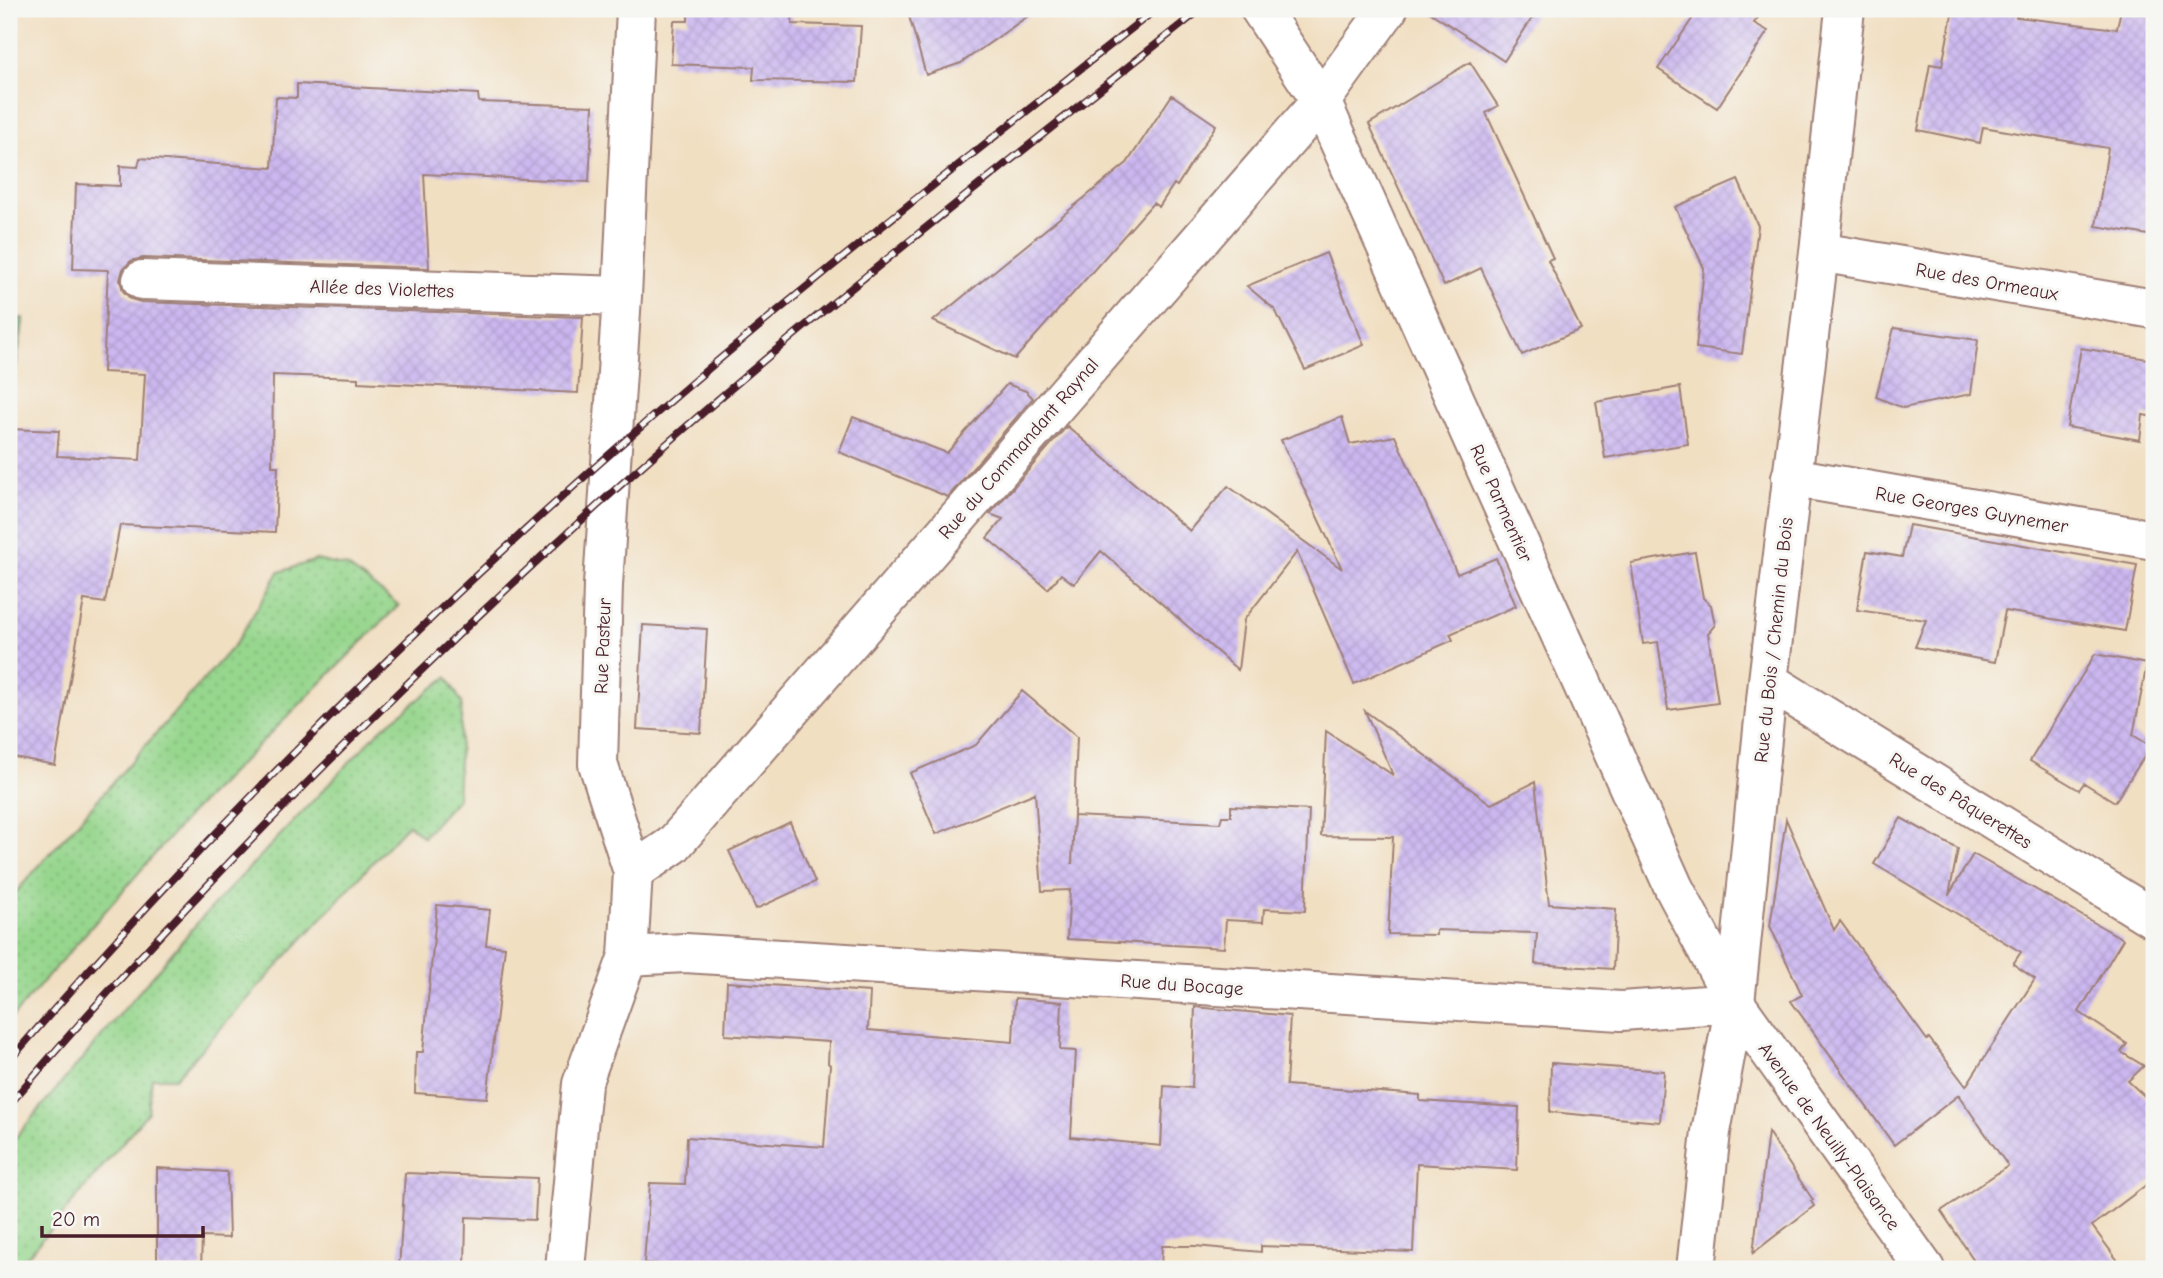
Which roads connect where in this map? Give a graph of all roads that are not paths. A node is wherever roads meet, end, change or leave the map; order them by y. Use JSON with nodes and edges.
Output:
{"nodes":[{"id":1,"x":636,"y":9,"type":"edge"},
{"id":2,"x":1260,"y":9,"type":"edge"},
{"id":3,"x":1388,"y":9,"type":"edge"},
{"id":4,"x":1844,"y":9,"type":"edge"},
{"id":5,"x":1321,"y":101,"type":"junction"},
{"id":6,"x":1819,"y":252,"type":"junction"},
{"id":7,"x":142,"y":280,"type":"dead end"},
{"id":8,"x":622,"y":296,"type":"junction"},
{"id":9,"x":2154,"y":309,"type":"edge"},
{"id":10,"x":1791,"y":477,"type":"junction"},
{"id":11,"x":2154,"y":540,"type":"edge"},
{"id":12,"x":1768,"y":681,"type":"junction"},
{"id":13,"x":632,"y":872,"type":"junction"},
{"id":14,"x":2154,"y":919,"type":"edge"},
{"id":15,"x":628,"y":956,"type":"junction"},
{"id":16,"x":1735,"y":1003,"type":"junction"},
{"id":17,"x":565,"y":1269,"type":"edge"},
{"id":18,"x":1696,"y":1269,"type":"edge"},
{"id":19,"x":1926,"y":1269,"type":"edge"}],
"edges":[{"from":1,"to":8,"type":"street","name":"Rue Pasteur"},
{"from":2,"to":5,"type":"street","name":"Rue Parmentier"},
{"from":3,"to":5,"type":"street","name":"Rue du Commandant Raynal"},
{"from":4,"to":6,"type":"street","name":"Rue du Bois / Chemin du Bois"},
{"from":5,"to":13,"type":"street","name":"Rue du Commandant Raynal"},
{"from":5,"to":16,"type":"street","name":"Rue Parmentier"},
{"from":6,"to":9,"type":"street","name":"Rue des Ormeaux"},
{"from":6,"to":10,"type":"street","name":"Rue du Bois / Chemin du Bois"},
{"from":7,"to":8,"type":"street","name":"Allée des Violettes"},
{"from":8,"to":13,"type":"street","name":"Rue Pasteur"},
{"from":10,"to":11,"type":"street","name":"Rue Georges Guynemer"},
{"from":10,"to":12,"type":"street","name":"Rue du Bois / Chemin du Bois"},
{"from":12,"to":14,"type":"street","name":"Rue des Pâquerettes"},
{"from":12,"to":16,"type":"street","name":"Rue du Bois / Chemin du Bois"},
{"from":13,"to":15,"type":"street","name":"Rue Pasteur"},
{"from":15,"to":16,"type":"street","name":"Rue du Bocage"},
{"from":15,"to":17,"type":"street","name":"Rue Pasteur"},
{"from":16,"to":18,"type":"street","name":"Rue du Bois / Chemin du Bois"},
{"from":16,"to":19,"type":"street","name":"Avenue de Neuilly-Plaisance"}]}
